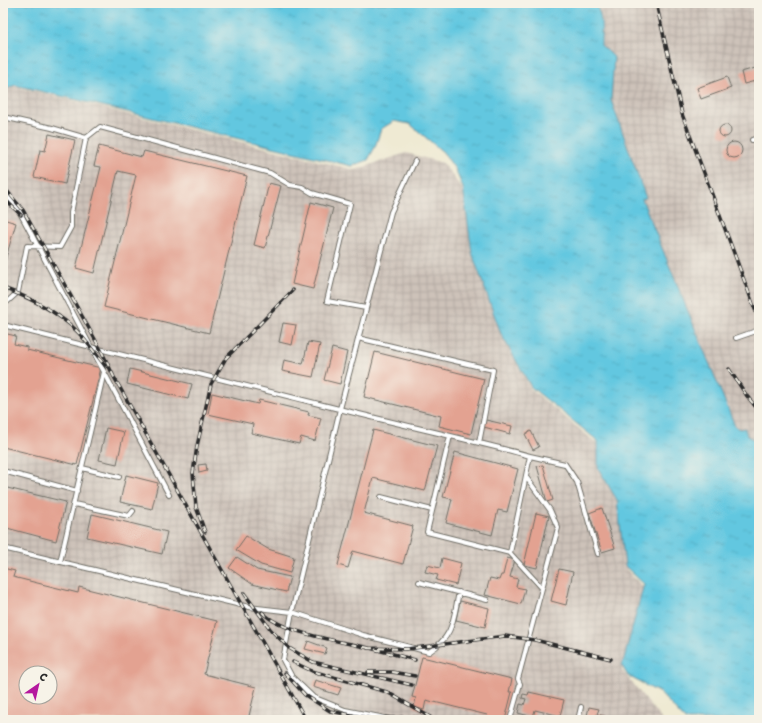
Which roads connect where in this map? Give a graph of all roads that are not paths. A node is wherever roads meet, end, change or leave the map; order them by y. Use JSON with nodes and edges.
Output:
{"nodes":[{"id":1,"x":3,"y":118,"type":"edge"},
{"id":2,"x":86,"y":138,"type":"junction"},
{"id":3,"x":759,"y":138,"type":"edge"},
{"id":4,"x":752,"y":140,"type":"dead end"},
{"id":5,"x":415,"y":161,"type":"dead end"},
{"id":6,"x":3,"y":192,"type":"edge"},
{"id":7,"x":37,"y":246,"type":"junction"},
{"id":8,"x":7,"y":302,"type":"dead end"},
{"id":9,"x":366,"y":308,"type":"junction"},
{"id":10,"x":3,"y":325,"type":"edge"},
{"id":11,"x":759,"y":330,"type":"edge"},
{"id":12,"x":358,"y":338,"type":"junction"},
{"id":13,"x":736,"y":338,"type":"dead end"},
{"id":14,"x":91,"y":347,"type":"junction"},
{"id":15,"x":104,"y":372,"type":"junction"},
{"id":16,"x":340,"y":409,"type":"junction"},
{"id":17,"x":450,"y":436,"type":"junction"},
{"id":18,"x":479,"y":443,"type":"junction"},
{"id":19,"x":530,"y":456,"type":"junction"},
{"id":20,"x":82,"y":468,"type":"junction"},
{"id":21,"x":3,"y":471,"type":"edge"},
{"id":22,"x":119,"y":477,"type":"dead end"},
{"id":23,"x":526,"y":477,"type":"junction"},
{"id":24,"x":77,"y":491,"type":"junction"},
{"id":25,"x":169,"y":495,"type":"dead end"},
{"id":26,"x":381,"y":497,"type":"dead end"},
{"id":27,"x":74,"y":504,"type":"junction"},
{"id":28,"x":432,"y":510,"type":"junction"},
{"id":29,"x":133,"y":511,"type":"dead end"},
{"id":30,"x":3,"y":548,"type":"edge"},
{"id":31,"x":510,"y":552,"type":"junction"},
{"id":32,"x":598,"y":554,"type":"dead end"},
{"id":33,"x":60,"y":562,"type":"junction"},
{"id":34,"x":419,"y":582,"type":"dead end"},
{"id":35,"x":542,"y":588,"type":"junction"},
{"id":36,"x":459,"y":592,"type":"junction"},
{"id":37,"x":487,"y":600,"type":"dead end"},
{"id":38,"x":292,"y":612,"type":"junction"},
{"id":39,"x":582,"y":707,"type":"dead end"},
{"id":40,"x":408,"y":720,"type":"edge"},
{"id":41,"x":510,"y":720,"type":"edge"},
{"id":42,"x":578,"y":720,"type":"edge"}],
"edges":[{"from":1,"to":2,"type":"lane"},
{"from":2,"to":7,"type":"lane"},
{"from":2,"to":9,"type":"lane"},
{"from":3,"to":4,"type":"lane"},
{"from":5,"to":9,"type":"lane"},
{"from":6,"to":7,"type":"lane"},
{"from":7,"to":8,"type":"lane"},
{"from":7,"to":14,"type":"lane"},
{"from":9,"to":12,"type":"lane"},
{"from":10,"to":14,"type":"lane"},
{"from":11,"to":13,"type":"lane"},
{"from":12,"to":16,"type":"lane"},
{"from":12,"to":18,"type":"lane"},
{"from":14,"to":15,"type":"lane"},
{"from":14,"to":16,"type":"lane"},
{"from":15,"to":20,"type":"lane"},
{"from":15,"to":25,"type":"lane"},
{"from":16,"to":17,"type":"lane"},
{"from":16,"to":38,"type":"lane"},
{"from":17,"to":18,"type":"lane"},
{"from":17,"to":28,"type":"lane"},
{"from":18,"to":19,"type":"lane"},
{"from":19,"to":23,"type":"lane"},
{"from":19,"to":32,"type":"lane"},
{"from":20,"to":22,"type":"lane"},
{"from":20,"to":24,"type":"lane"},
{"from":21,"to":24,"type":"lane"},
{"from":23,"to":31,"type":"lane"},
{"from":23,"to":35,"type":"lane"},
{"from":24,"to":27,"type":"lane"},
{"from":26,"to":28,"type":"lane"},
{"from":27,"to":29,"type":"lane"},
{"from":27,"to":33,"type":"lane"},
{"from":28,"to":31,"type":"lane"},
{"from":30,"to":33,"type":"lane"},
{"from":31,"to":35,"type":"lane"},
{"from":33,"to":38,"type":"lane"},
{"from":34,"to":36,"type":"lane"},
{"from":35,"to":41,"type":"lane"},
{"from":36,"to":37,"type":"lane"},
{"from":36,"to":38,"type":"lane"},
{"from":38,"to":40,"type":"lane"},
{"from":39,"to":42,"type":"lane"}]}
